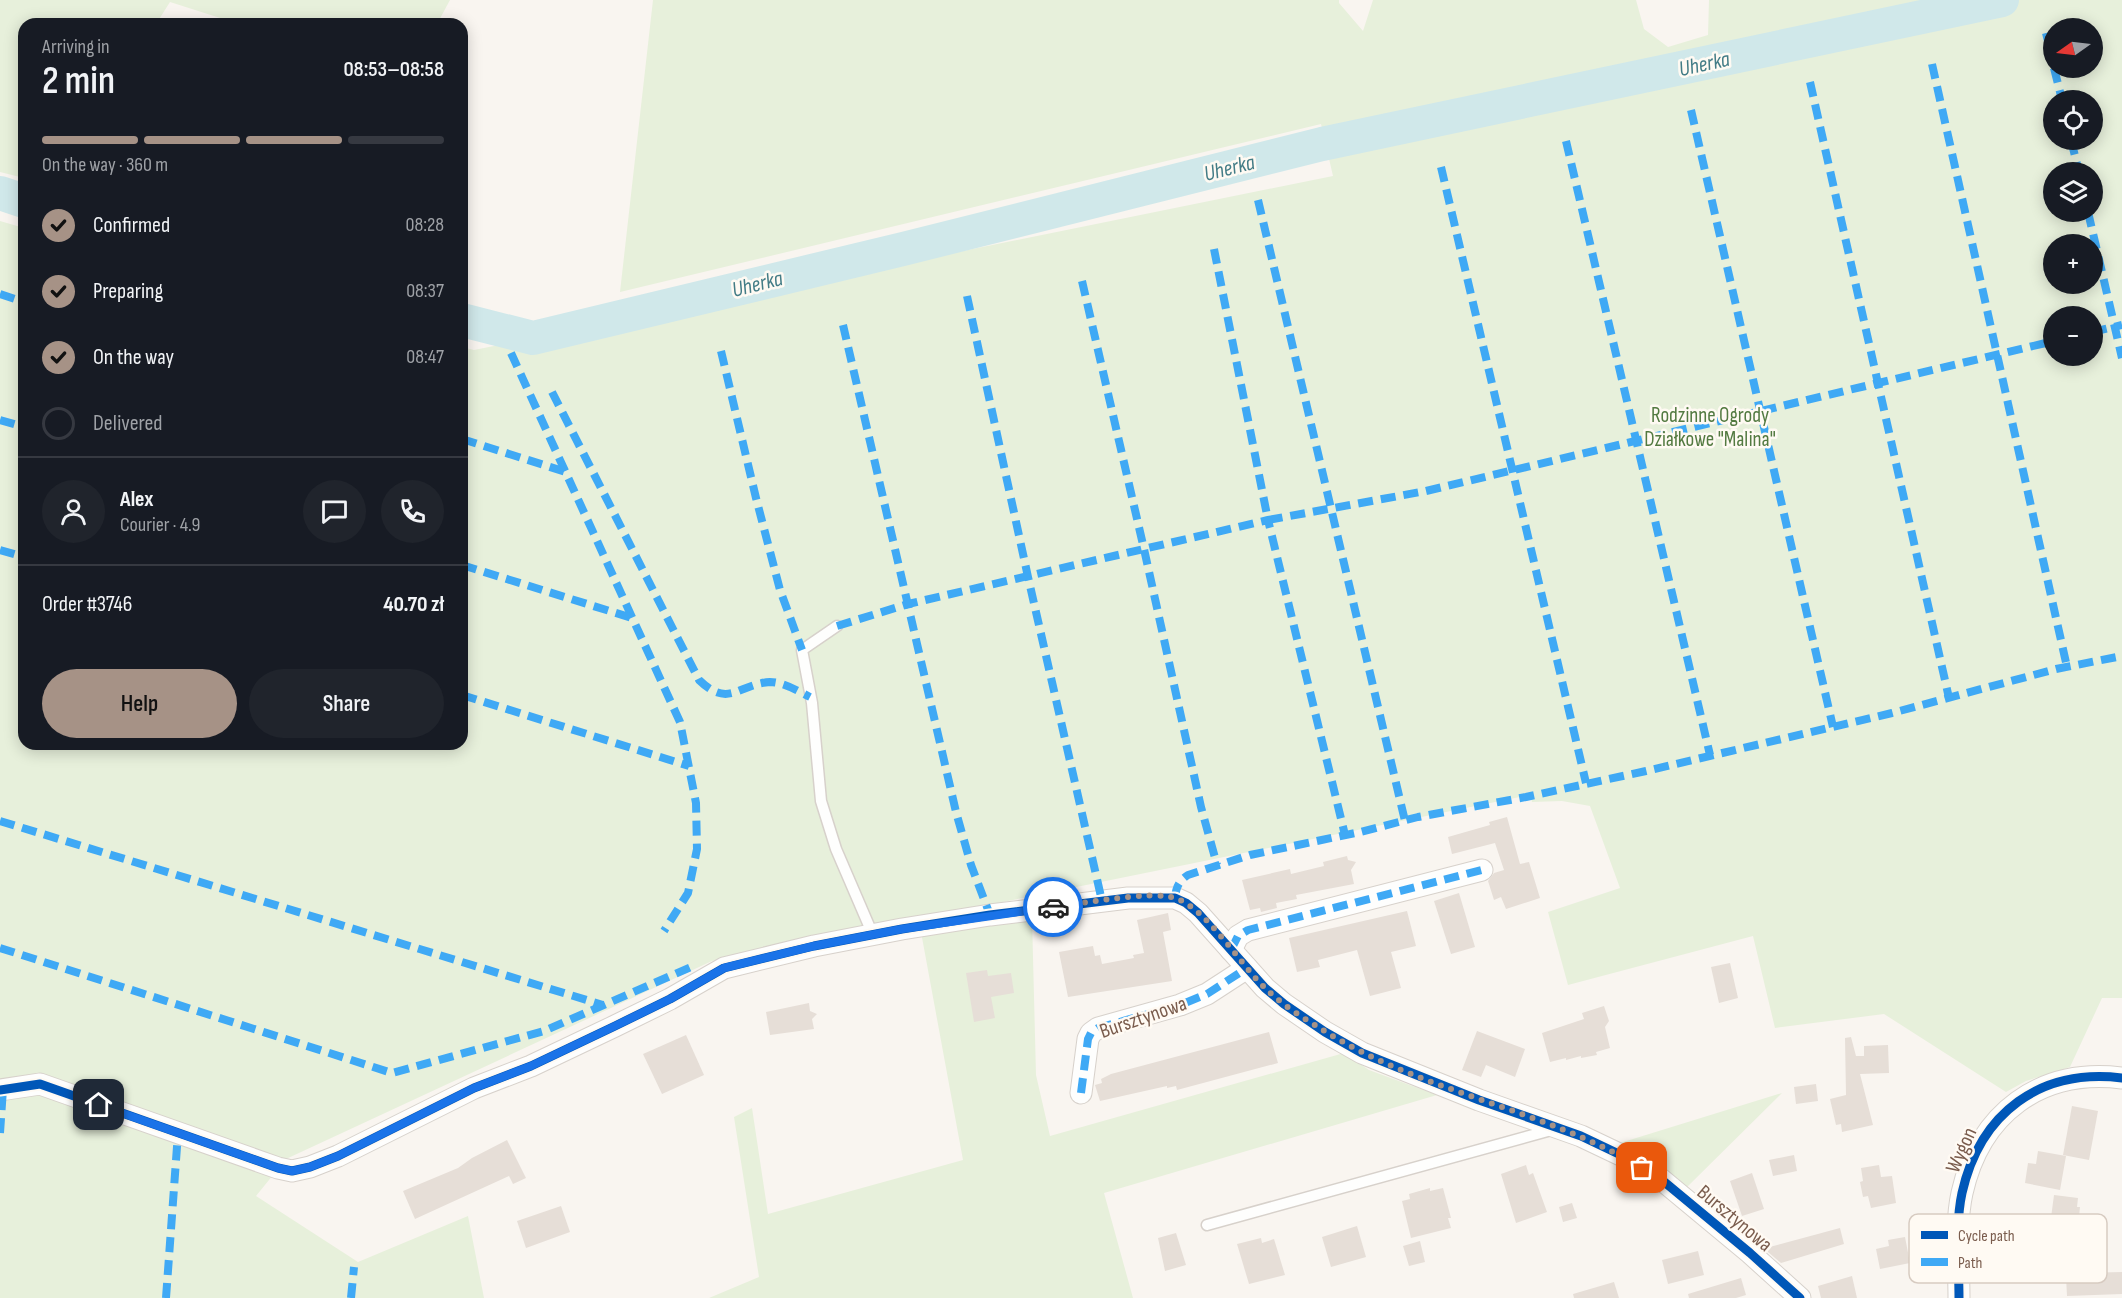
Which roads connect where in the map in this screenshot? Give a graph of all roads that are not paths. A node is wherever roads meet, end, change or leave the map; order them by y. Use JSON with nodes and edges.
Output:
{"nodes":[{"id":1,"x":837,"y":626,"type":"dead end"},
{"id":2,"x":1482,"y":870,"type":"dead end"},
{"id":3,"x":873,"y":935,"type":"junction"},
{"id":4,"x":1231,"y":950,"type":"junction"},
{"id":5,"x":1247,"y":968,"type":"junction"},
{"id":6,"x":2122,"y":1078,"type":"edge"},
{"id":7,"x":0,"y":1090,"type":"edge"},
{"id":8,"x":1081,"y":1093,"type":"dead end"},
{"id":9,"x":1558,"y":1128,"type":"junction"},
{"id":10,"x":1959,"y":1214,"type":"edge"},
{"id":11,"x":1207,"y":1225,"type":"dead end"},
{"id":12,"x":1800,"y":1298,"type":"edge"}],
"edges":[{"from":1,"to":3,"type":"lane"},
{"from":2,"to":4,"type":"street"},
{"from":3,"to":4,"type":"street","name":"Bursztynowa"},
{"from":3,"to":7,"type":"street","name":"Bursztynowa"},
{"from":4,"to":5,"type":"street","name":"Bursztynowa"},
{"from":5,"to":8,"type":"street","name":"Bursztynowa"},
{"from":5,"to":9,"type":"street","name":"Bursztynowa"},
{"from":6,"to":10,"type":"street","name":"Wygon"},
{"from":9,"to":11,"type":"lane"},
{"from":9,"to":12,"type":"street","name":"Bursztynowa"}]}
